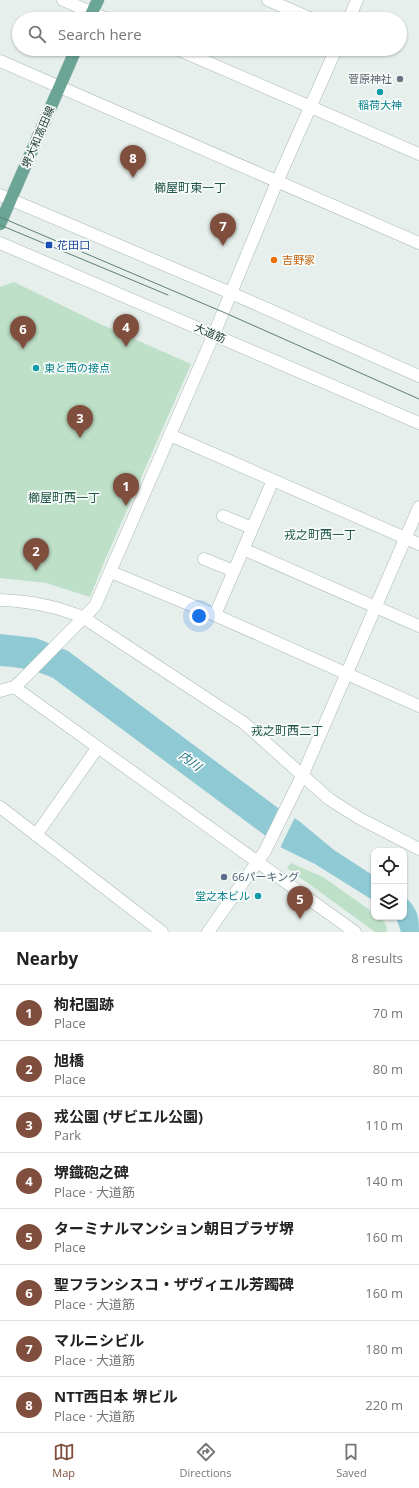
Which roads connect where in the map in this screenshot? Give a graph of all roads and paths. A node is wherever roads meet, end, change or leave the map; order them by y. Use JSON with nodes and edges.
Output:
{"nodes":[{"id":1,"x":63,"y":0,"type":"edge"},
{"id":2,"x":98,"y":0,"type":"edge"},
{"id":3,"x":268,"y":0,"type":"edge"},
{"id":4,"x":357,"y":0,"type":"edge"},
{"id":5,"x":84,"y":12,"type":"edge"},
{"id":6,"x":93,"y":12,"type":"edge"},
{"id":7,"x":296,"y":12,"type":"edge"},
{"id":8,"x":352,"y":12,"type":"edge"},
{"id":9,"x":73,"y":56,"type":"edge"},
{"id":10,"x":193,"y":56,"type":"edge"},
{"id":11,"x":333,"y":56,"type":"edge"},
{"id":12,"x":0,"y":62,"type":"edge"},
{"id":13,"x":58,"y":87,"type":"junction"},
{"id":14,"x":311,"y":107,"type":"junction"},
{"id":15,"x":419,"y":154,"type":"edge"},
{"id":16,"x":277,"y":182,"type":"junction"},
{"id":17,"x":6,"y":198,"type":"edge"},
{"id":18,"x":0,"y":224,"type":"edge"},
{"id":19,"x":0,"y":243,"type":"edge"},
{"id":20,"x":419,"y":243,"type":"edge"},
{"id":21,"x":231,"y":293,"type":"junction"},
{"id":22,"x":214,"y":334,"type":"junction"},
{"id":23,"x":419,"y":376,"type":"edge"},
{"id":24,"x":419,"y":423,"type":"edge"},
{"id":25,"x":170,"y":435,"type":"junction"},
{"id":26,"x":273,"y":480,"type":"junction"},
{"id":27,"x":419,"y":507,"type":"edge"},
{"id":28,"x":223,"y":516,"type":"dead end"},
{"id":29,"x":252,"y":528,"type":"junction"},
{"id":30,"x":406,"y":538,"type":"junction"},
{"id":31,"x":419,"y":544,"type":"edge"},
{"id":32,"x":243,"y":549,"type":"junction"},
{"id":33,"x":204,"y":559,"type":"dead end"},
{"id":34,"x":234,"y":571,"type":"junction"},
{"id":35,"x":111,"y":572,"type":"junction"},
{"id":36,"x":0,"y":600,"type":"edge"},
{"id":37,"x":375,"y":607,"type":"junction"},
{"id":38,"x":215,"y":615,"type":"junction"},
{"id":39,"x":84,"y":618,"type":"junction"},
{"id":40,"x":419,"y":626,"type":"edge"},
{"id":41,"x":346,"y":674,"type":"junction"},
{"id":42,"x":8,"y":690,"type":"edge"},
{"id":43,"x":419,"y":706,"type":"edge"},
{"id":44,"x":98,"y":747,"type":"junction"},
{"id":45,"x":302,"y":774,"type":"junction"},
{"id":46,"x":0,"y":807,"type":"edge"},
{"id":47,"x":36,"y":835,"type":"junction"},
{"id":48,"x":419,"y":849,"type":"edge"},
{"id":49,"x":259,"y":863,"type":"junction"},
{"id":50,"x":162,"y":932,"type":"edge"},
{"id":51,"x":208,"y":932,"type":"edge"},
{"id":52,"x":355,"y":932,"type":"edge"}],
"edges":[{"from":1,"to":5,"type":"street"},
{"from":2,"to":6,"type":"main road"},
{"from":3,"to":7,"type":"street"},
{"from":4,"to":8,"type":"street"},
{"from":9,"to":13,"type":"main road","name":"堺大和高田線"},
{"from":10,"to":14,"type":"street"},
{"from":11,"to":14,"type":"street"},
{"from":12,"to":13,"type":"street"},
{"from":13,"to":16,"type":"street"},
{"from":13,"to":17,"type":"main road","name":"堺大和高田線"},
{"from":14,"to":15,"type":"street"},
{"from":14,"to":16,"type":"street"},
{"from":16,"to":20,"type":"street"},
{"from":16,"to":21,"type":"street"},
{"from":17,"to":18,"type":"main road","name":"堺大和高田線"},
{"from":17,"to":21,"type":"street"},
{"from":19,"to":22,"type":"street","name":"大道筋"},
{"from":21,"to":22,"type":"street"},
{"from":21,"to":23,"type":"street"},
{"from":22,"to":24,"type":"street","name":"大道筋"},
{"from":22,"to":25,"type":"street"},
{"from":25,"to":26,"type":"street"},
{"from":25,"to":35,"type":"street"},
{"from":26,"to":29,"type":"street"},
{"from":26,"to":30,"type":"street"},
{"from":27,"to":30,"type":"street"},
{"from":28,"to":29,"type":"street"},
{"from":29,"to":32,"type":"street"},
{"from":30,"to":31,"type":"street"},
{"from":30,"to":37,"type":"street"},
{"from":32,"to":34,"type":"street"},
{"from":32,"to":37,"type":"street"},
{"from":33,"to":34,"type":"street"},
{"from":34,"to":38,"type":"street"},
{"from":35,"to":38,"type":"street"},
{"from":35,"to":39,"type":"street"},
{"from":36,"to":39,"type":"street"},
{"from":37,"to":40,"type":"street"},
{"from":37,"to":41,"type":"street"},
{"from":38,"to":41,"type":"street"},
{"from":39,"to":42,"type":"street"},
{"from":39,"to":45,"type":"street"},
{"from":41,"to":43,"type":"street"},
{"from":41,"to":45,"type":"street"},
{"from":42,"to":44,"type":"street"},
{"from":44,"to":47,"type":"street"},
{"from":44,"to":49,"type":"street"},
{"from":45,"to":48,"type":"street"},
{"from":45,"to":49,"type":"street"},
{"from":46,"to":47,"type":"street"},
{"from":47,"to":50,"type":"street"},
{"from":49,"to":51,"type":"street"},
{"from":49,"to":52,"type":"street"}]}
